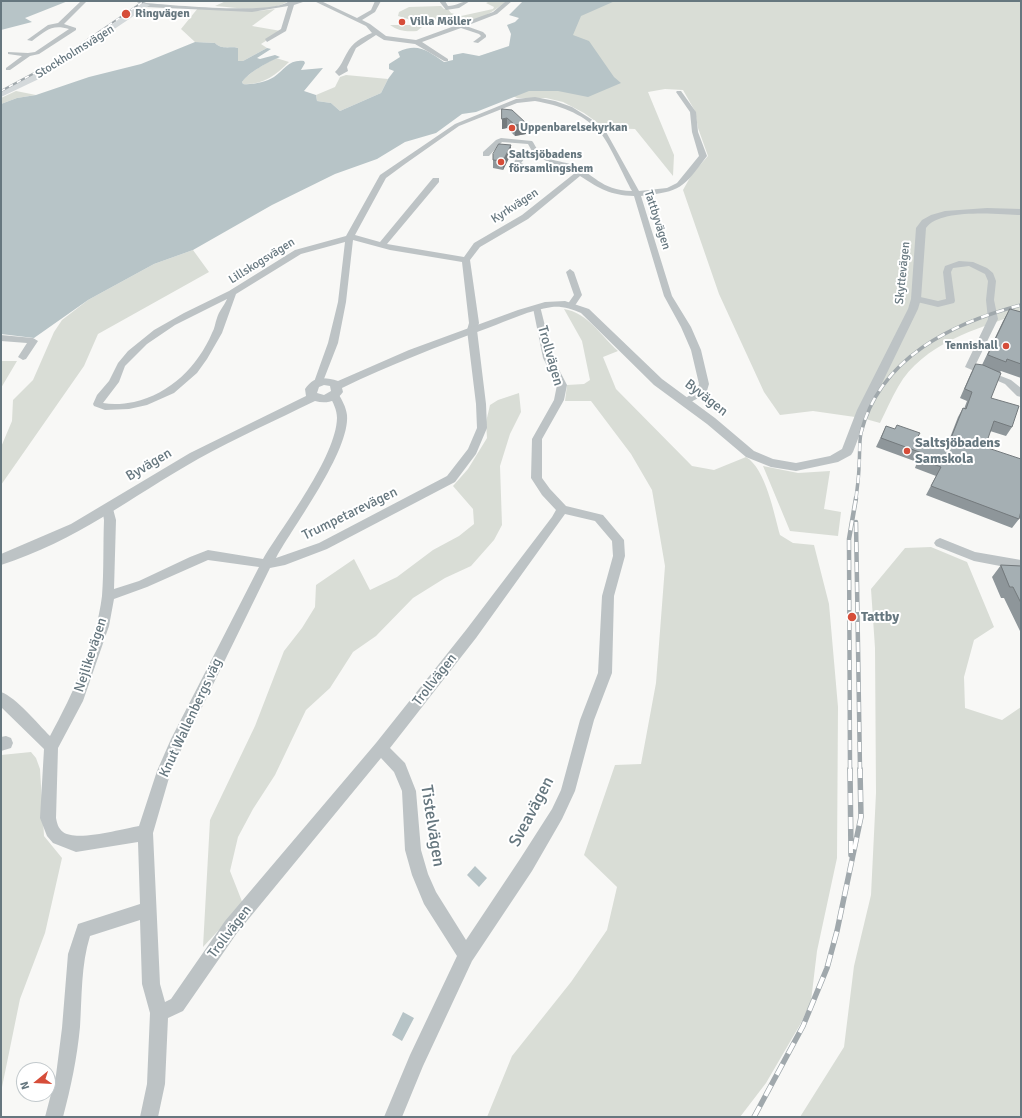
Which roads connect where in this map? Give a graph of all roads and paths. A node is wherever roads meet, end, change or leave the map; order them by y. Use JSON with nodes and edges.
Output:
{"nodes":[{"id":1,"x":84,"y":1,"type":"edge"},
{"id":2,"x":303,"y":1,"type":"edge"},
{"id":3,"x":317,"y":1,"type":"edge"},
{"id":4,"x":378,"y":1,"type":"edge"},
{"id":5,"x":442,"y":1,"type":"edge"},
{"id":6,"x":467,"y":1,"type":"edge"},
{"id":7,"x":509,"y":1,"type":"edge"},
{"id":8,"x":292,"y":2,"type":"edge"},
{"id":9,"x":142,"y":3,"type":"edge"},
{"id":10,"x":357,"y":20,"type":"junction"},
{"id":11,"x":60,"y":25,"type":"junction"},
{"id":12,"x":461,"y":26,"type":"junction"},
{"id":13,"x":376,"y":33,"type":"junction"},
{"id":14,"x":30,"y":40,"type":"dead end"},
{"id":15,"x":267,"y":40,"type":"dead end"},
{"id":16,"x":417,"y":42,"type":"junction"},
{"id":17,"x":476,"y":42,"type":"dead end"},
{"id":18,"x":10,"y":53,"type":"dead end"},
{"id":19,"x":28,"y":55,"type":"junction"},
{"id":20,"x":446,"y":60,"type":"dead end"},
{"id":21,"x":345,"y":68,"type":"dead end"},
{"id":22,"x":8,"y":69,"type":"dead end"},
{"id":23,"x":679,"y":92,"type":"dead end"},
{"id":24,"x":1,"y":94,"type":"edge"},
{"id":25,"x":486,"y":154,"type":"dead end"},
{"id":26,"x":538,"y":155,"type":"junction"},
{"id":27,"x":562,"y":165,"type":"junction"},
{"id":28,"x":580,"y":173,"type":"junction"},
{"id":29,"x":436,"y":180,"type":"dead end"},
{"id":30,"x":637,"y":194,"type":"junction"},
{"id":31,"x":1021,"y":212,"type":"edge"},
{"id":32,"x":349,"y":238,"type":"junction"},
{"id":33,"x":382,"y":245,"type":"junction"},
{"id":34,"x":466,"y":260,"type":"junction"},
{"id":35,"x":570,"y":272,"type":"dead end"},
{"id":36,"x":232,"y":293,"type":"junction"},
{"id":37,"x":916,"y":298,"type":"junction"},
{"id":38,"x":571,"y":305,"type":"junction"},
{"id":39,"x":537,"y":308,"type":"junction"},
{"id":40,"x":472,"y":330,"type":"junction"},
{"id":41,"x":1,"y":338,"type":"edge"},
{"id":42,"x":23,"y":357,"type":"dead end"},
{"id":43,"x":319,"y":382,"type":"junction"},
{"id":44,"x":335,"y":390,"type":"junction"},
{"id":45,"x":1021,"y":394,"type":"edge"},
{"id":46,"x":313,"y":397,"type":"junction"},
{"id":47,"x":685,"y":402,"type":"junction"},
{"id":48,"x":841,"y":456,"type":"joint"},
{"id":49,"x":108,"y":508,"type":"junction"},
{"id":50,"x":562,"y":509,"type":"junction"},
{"id":51,"x":940,"y":543,"type":"dead end"},
{"id":52,"x":1,"y":560,"type":"edge"},
{"id":53,"x":267,"y":564,"type":"junction"},
{"id":54,"x":1021,"y":565,"type":"edge"},
{"id":55,"x":108,"y":596,"type":"junction"},
{"id":56,"x":1,"y":698,"type":"edge"},
{"id":57,"x":51,"y":747,"type":"junction"},
{"id":58,"x":381,"y":748,"type":"junction"},
{"id":59,"x":145,"y":833,"type":"junction"},
{"id":60,"x":148,"y":910,"type":"junction"},
{"id":61,"x":466,"y":955,"type":"junction"},
{"id":62,"x":159,"y":1013,"type":"junction"},
{"id":63,"x":54,"y":1117,"type":"edge"},
{"id":64,"x":149,"y":1117,"type":"edge"},
{"id":65,"x":393,"y":1117,"type":"edge"}],
"edges":[{"from":1,"to":11,"type":"street"},
{"from":2,"to":8,"type":"street"},
{"from":3,"to":10,"type":"street"},
{"from":4,"to":10,"type":"street"},
{"from":5,"to":6,"type":"street"},
{"from":7,"to":12,"type":"street"},
{"from":8,"to":9,"type":"street"},
{"from":8,"to":15,"type":"street"},
{"from":9,"to":24,"type":"main road","name":"Stockholmsvägen"},
{"from":10,"to":13,"type":"street"},
{"from":11,"to":14,"type":"street"},
{"from":11,"to":19,"type":"street"},
{"from":12,"to":16,"type":"street"},
{"from":12,"to":17,"type":"street"},
{"from":13,"to":16,"type":"street"},
{"from":13,"to":21,"type":"street"},
{"from":16,"to":20,"type":"street"},
{"from":18,"to":19,"type":"street"},
{"from":19,"to":22,"type":"street"},
{"from":23,"to":30,"type":"street"},
{"from":25,"to":26,"type":"street"},
{"from":26,"to":27,"type":"street"},
{"from":26,"to":27,"type":"street"},
{"from":27,"to":28,"type":"street"},
{"from":28,"to":30,"type":"street"},
{"from":28,"to":34,"type":"street","name":"Kyrkvägen"},
{"from":29,"to":33,"type":"street"},
{"from":30,"to":32,"type":"street","name":"Tattbyvägen"},
{"from":30,"to":47,"type":"street","name":"Tattbyvägen"},
{"from":31,"to":37,"type":"street","name":"Skyttevägen"},
{"from":32,"to":33,"type":"street","name":"Lillskogsvägen"},
{"from":32,"to":36,"type":"street","name":"Lillskogsvägen"},
{"from":32,"to":43,"type":"street"},
{"from":33,"to":34,"type":"street","name":"Lillskogsvägen"},
{"from":34,"to":40,"type":"street"},
{"from":35,"to":38,"type":"street"},
{"from":36,"to":36,"type":"street","name":"Lillskogsvägen"},
{"from":37,"to":45,"type":"street"},
{"from":37,"to":48,"type":"street","name":"Skyttevägen"},
{"from":38,"to":39,"type":"street","name":"Byvägen"},
{"from":38,"to":47,"type":"street","name":"Byvägen"},
{"from":39,"to":40,"type":"street","name":"Byvägen"},
{"from":39,"to":50,"type":"street","name":"Trollvägen"},
{"from":40,"to":44,"type":"street","name":"Byvägen"},
{"from":40,"to":53,"type":"street","name":"Trumpetarevägen"},
{"from":41,"to":42,"type":"street"},
{"from":43,"to":44,"type":"street"},
{"from":43,"to":46,"type":"street"},
{"from":44,"to":46,"type":"street","name":"Byvägen"},
{"from":44,"to":53,"type":"street","name":"Knut Wallenbergs väg"},
{"from":46,"to":49,"type":"street","name":"Byvägen"},
{"from":47,"to":48,"type":"street","name":"Byvägen"},
{"from":49,"to":52,"type":"street","name":"Byvägen"},
{"from":49,"to":55,"type":"street","name":"Nejlikevägen"},
{"from":50,"to":58,"type":"street","name":"Trollvägen"},
{"from":50,"to":61,"type":"street","name":"Sveavägen"},
{"from":51,"to":54,"type":"street"},
{"from":53,"to":55,"type":"street","name":"Trumpetarevägen"},
{"from":53,"to":59,"type":"street","name":"Knut Wallenbergs väg"},
{"from":55,"to":57,"type":"street","name":"Nejlikevägen"},
{"from":56,"to":57,"type":"street"},
{"from":57,"to":59,"type":"street"},
{"from":58,"to":61,"type":"street","name":"Tistelvägen"},
{"from":58,"to":62,"type":"street","name":"Trollvägen"},
{"from":59,"to":60,"type":"street","name":"Knut Wallenbergs väg"},
{"from":60,"to":62,"type":"street","name":"Knut Wallenbergs väg"},
{"from":60,"to":63,"type":"street"},
{"from":61,"to":65,"type":"street","name":"Sveavägen"},
{"from":62,"to":64,"type":"street","name":"Knut Wallenbergs väg"}]}
